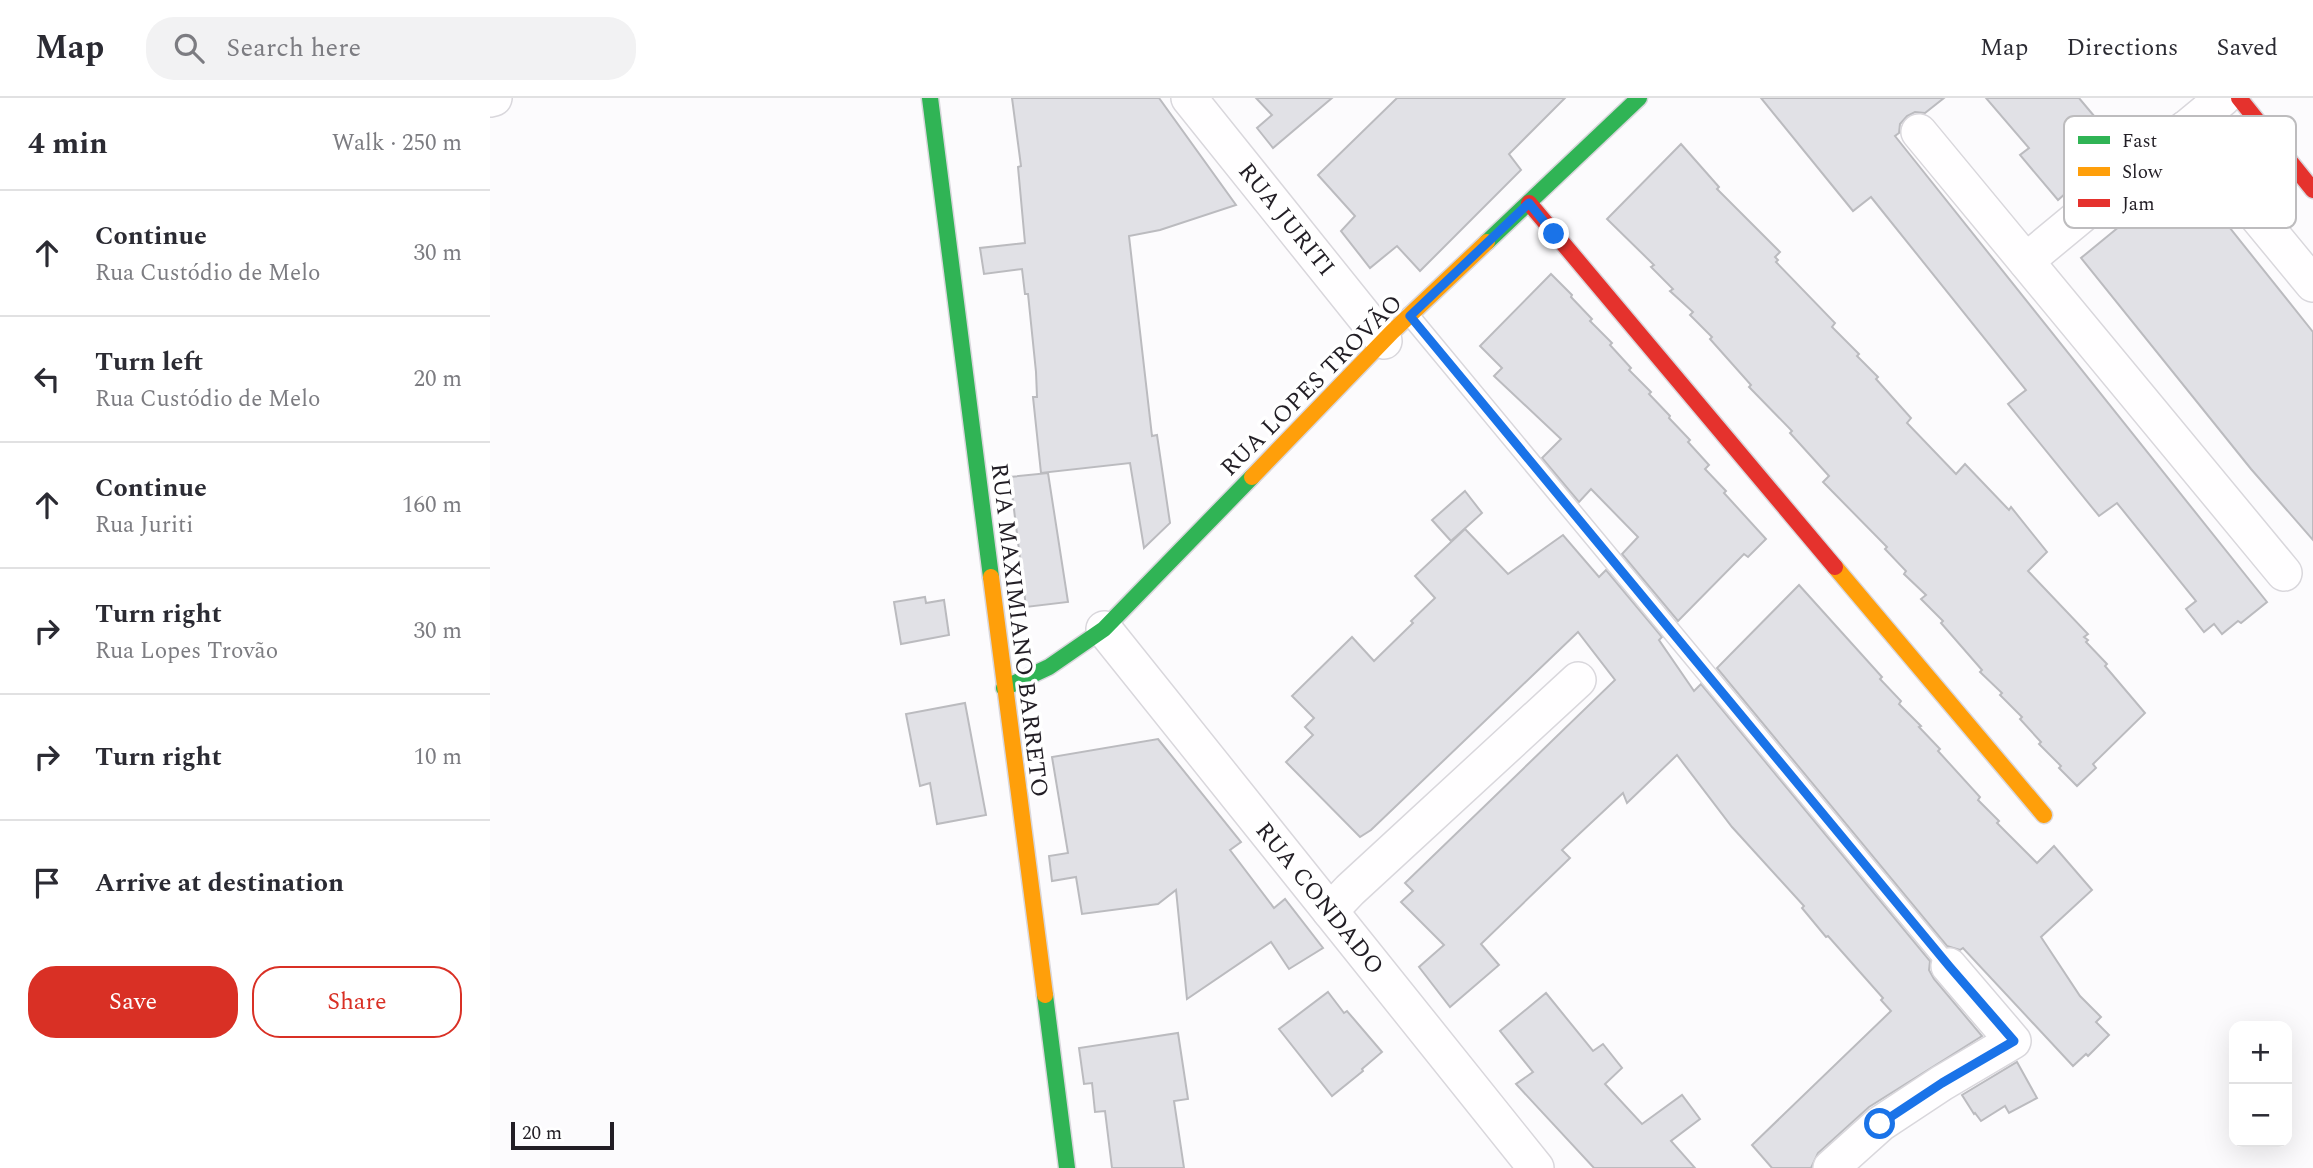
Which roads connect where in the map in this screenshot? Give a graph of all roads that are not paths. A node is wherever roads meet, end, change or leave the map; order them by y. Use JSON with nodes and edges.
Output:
{"nodes":[{"id":1,"x":930,"y":98,"type":"edge"},
{"id":2,"x":1189,"y":98,"type":"edge"},
{"id":3,"x":1639,"y":98,"type":"edge"},
{"id":4,"x":2223,"y":98,"type":"edge"},
{"id":5,"x":2239,"y":98,"type":"edge"},
{"id":6,"x":2201,"y":116,"type":"edge"},
{"id":7,"x":2253,"y":116,"type":"edge"},
{"id":8,"x":1919,"y":132,"type":"dead end"},
{"id":9,"x":2296,"y":169,"type":"edge"},
{"id":10,"x":2313,"y":190,"type":"edge"},
{"id":11,"x":1529,"y":203,"type":"junction"},
{"id":12,"x":2065,"y":228,"type":"edge"},
{"id":13,"x":2267,"y":228,"type":"edge"},
{"id":14,"x":2025,"y":261,"type":"junction"},
{"id":15,"x":2313,"y":284,"type":"edge"},
{"id":16,"x":1410,"y":316,"type":"junction"},
{"id":17,"x":1384,"y":341,"type":"junction"},
{"id":18,"x":2284,"y":573,"type":"dead end"},
{"id":19,"x":1104,"y":629,"type":"junction"},
{"id":20,"x":1578,"y":680,"type":"dead end"},
{"id":21,"x":1004,"y":688,"type":"junction"},
{"id":22,"x":2045,"y":816,"type":"dead end"},
{"id":23,"x":1330,"y":911,"type":"junction"},
{"id":24,"x":1949,"y":966,"type":"joint"},
{"id":25,"x":1067,"y":1168,"type":"edge"},
{"id":26,"x":1536,"y":1168,"type":"edge"},
{"id":27,"x":1831,"y":1168,"type":"edge"}],
"edges":[{"from":1,"to":21,"type":"street","name":"RUA MAXIMIANO BARRETO"},
{"from":2,"to":17,"type":"street","name":"RUA JURITI"},
{"from":3,"to":11,"type":"street","name":"RUA LOPES TROVÃO"},
{"from":4,"to":6,"type":"street"},
{"from":5,"to":7,"type":"street"},
{"from":8,"to":14,"type":"street"},
{"from":9,"to":10,"type":"street"},
{"from":11,"to":16,"type":"street","name":"RUA LOPES TROVÃO"},
{"from":11,"to":22,"type":"street"},
{"from":12,"to":14,"type":"street"},
{"from":13,"to":15,"type":"street"},
{"from":14,"to":18,"type":"street"},
{"from":16,"to":17,"type":"street","name":"RUA LOPES TROVÃO"},
{"from":16,"to":24,"type":"lane"},
{"from":17,"to":19,"type":"street","name":"RUA LOPES TROVÃO"},
{"from":19,"to":21,"type":"street","name":"RUA LOPES TROVÃO"},
{"from":19,"to":23,"type":"street","name":"RUA CONDADO"},
{"from":20,"to":23,"type":"street"},
{"from":21,"to":25,"type":"street","name":"RUA MAXIMIANO BARRETO"},
{"from":23,"to":26,"type":"street","name":"RUA CONDADO"},
{"from":24,"to":27,"type":"street"}]}
